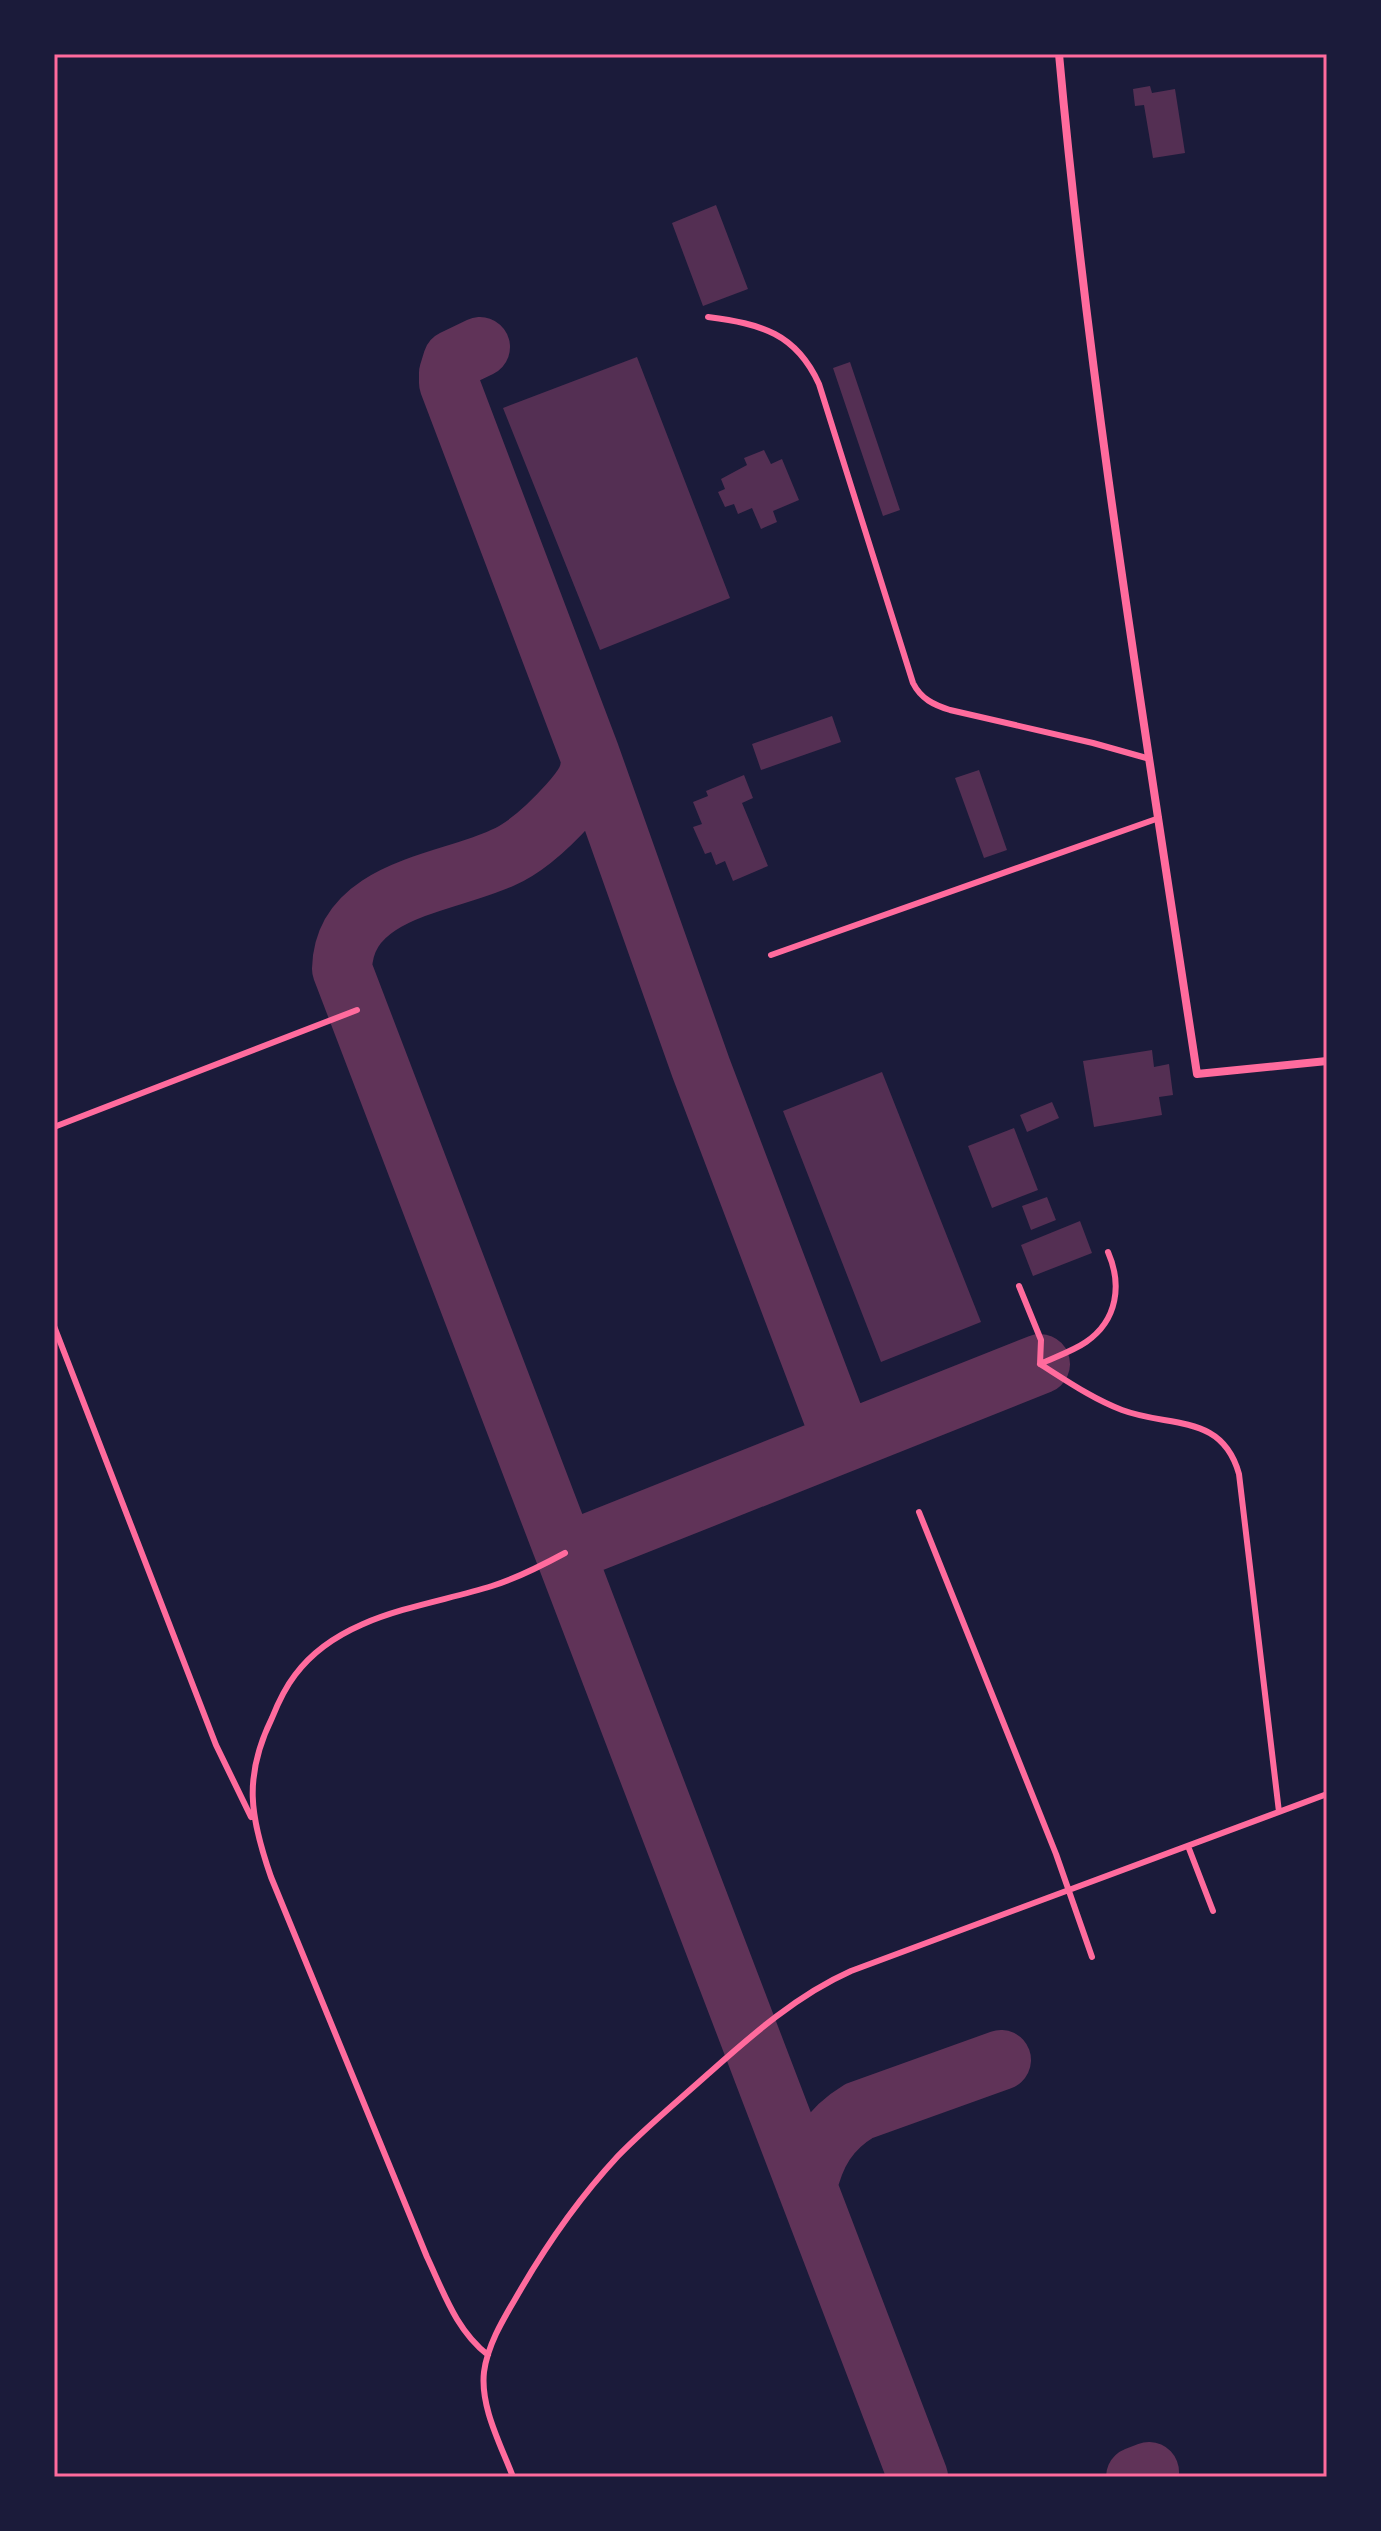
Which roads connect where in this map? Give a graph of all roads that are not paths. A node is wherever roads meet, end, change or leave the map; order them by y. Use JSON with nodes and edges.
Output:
{"nodes":[{"id":1,"x":1059,"y":54,"type":"edge"},
{"id":2,"x":708,"y":317,"type":"dead end"},
{"id":3,"x":1150,"y":759,"type":"junction"},
{"id":4,"x":1159,"y":818,"type":"junction"},
{"id":5,"x":771,"y":955,"type":"dead end"},
{"id":6,"x":357,"y":1010,"type":"dead end"},
{"id":7,"x":1327,"y":1061,"type":"edge"},
{"id":8,"x":54,"y":1127,"type":"edge"},
{"id":9,"x":1108,"y":1252,"type":"dead end"},
{"id":10,"x":1019,"y":1286,"type":"dead end"},
{"id":11,"x":54,"y":1326,"type":"edge"},
{"id":12,"x":1040,"y":1364,"type":"junction"},
{"id":13,"x":919,"y":1512,"type":"dead end"},
{"id":14,"x":565,"y":1553,"type":"dead end"},
{"id":15,"x":1327,"y":1794,"type":"edge"},
{"id":16,"x":1279,"y":1812,"type":"junction"},
{"id":17,"x":255,"y":1824,"type":"junction"},
{"id":18,"x":1188,"y":1846,"type":"junction"},
{"id":19,"x":1067,"y":1891,"type":"junction"},
{"id":20,"x":1213,"y":1911,"type":"dead end"},
{"id":21,"x":1092,"y":1957,"type":"dead end"},
{"id":22,"x":488,"y":2355,"type":"junction"},
{"id":23,"x":513,"y":2477,"type":"edge"}],
"edges":[{"from":1,"to":3,"type":"street"},
{"from":2,"to":3,"type":"lane"},
{"from":3,"to":4,"type":"street"},
{"from":4,"to":5,"type":"lane"},
{"from":4,"to":7,"type":"street"},
{"from":6,"to":8,"type":"lane"},
{"from":9,"to":12,"type":"lane"},
{"from":10,"to":12,"type":"lane"},
{"from":11,"to":17,"type":"lane"},
{"from":12,"to":16,"type":"lane"},
{"from":13,"to":19,"type":"lane"},
{"from":14,"to":17,"type":"lane"},
{"from":15,"to":16,"type":"lane"},
{"from":16,"to":18,"type":"lane"},
{"from":17,"to":22,"type":"lane"},
{"from":18,"to":19,"type":"lane"},
{"from":18,"to":20,"type":"lane"},
{"from":19,"to":21,"type":"lane"},
{"from":19,"to":22,"type":"lane"},
{"from":22,"to":23,"type":"lane"}]}
